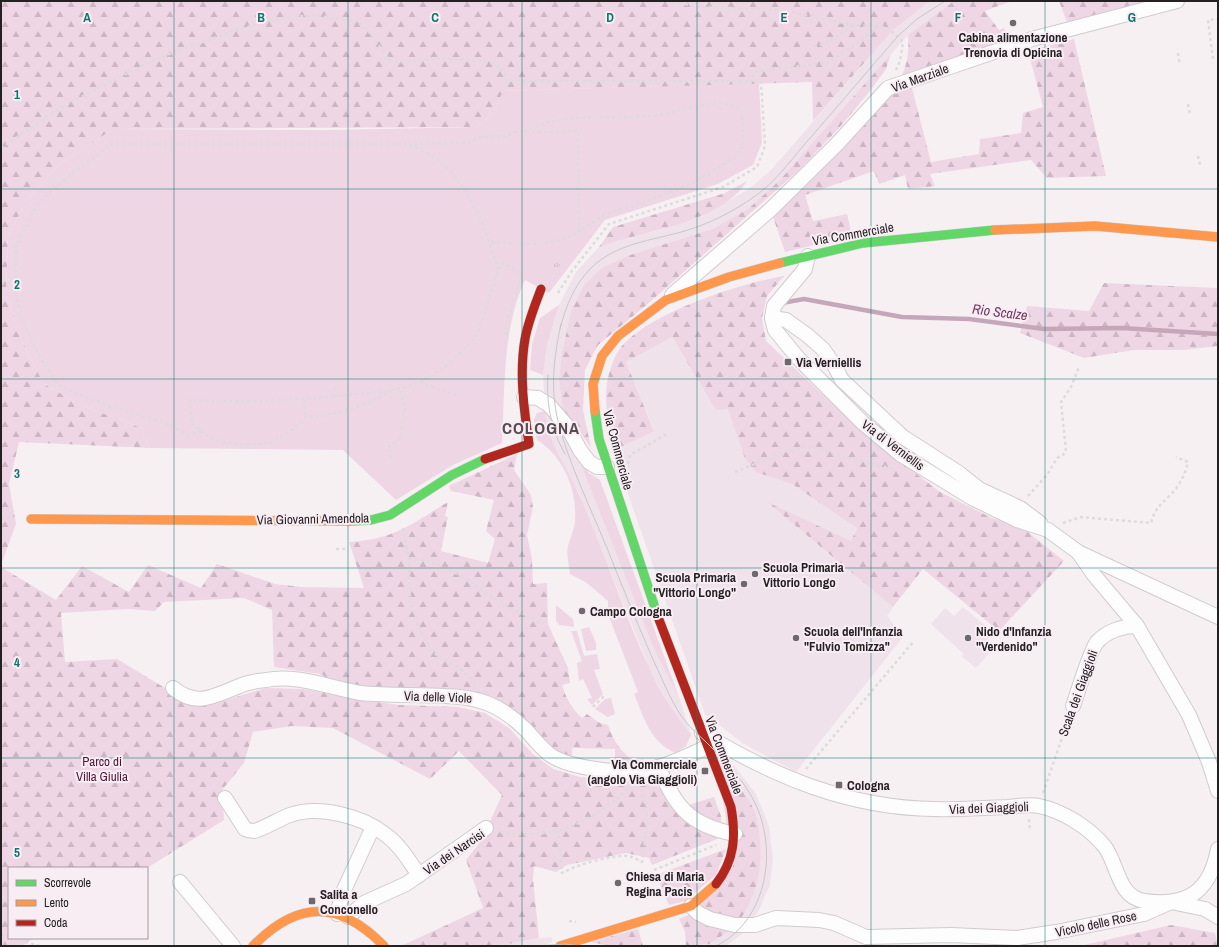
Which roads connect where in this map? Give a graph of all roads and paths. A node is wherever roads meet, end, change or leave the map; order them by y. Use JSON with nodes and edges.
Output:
{"nodes":[{"id":1,"x":660,"y":1,"type":"edge"},
{"id":2,"x":688,"y":1,"type":"edge"},
{"id":3,"x":1177,"y":1,"type":"edge"},
{"id":4,"x":684,"y":4,"type":"junction"},
{"id":5,"x":1217,"y":19,"type":"dead end"},
{"id":6,"x":854,"y":25,"type":"junction"},
{"id":7,"x":877,"y":26,"type":"junction"},
{"id":8,"x":814,"y":46,"type":"dead end"},
{"id":9,"x":1178,"y":53,"type":"dead end"},
{"id":10,"x":1213,"y":59,"type":"dead end"},
{"id":11,"x":900,"y":61,"type":"dead end"},
{"id":12,"x":1180,"y":65,"type":"dead end"},
{"id":13,"x":750,"y":81,"type":"junction"},
{"id":14,"x":1188,"y":104,"type":"dead end"},
{"id":15,"x":1190,"y":114,"type":"dead end"},
{"id":16,"x":524,"y":131,"type":"junction"},
{"id":17,"x":406,"y":144,"type":"junction"},
{"id":18,"x":1,"y":148,"type":"edge"},
{"id":19,"x":1198,"y":156,"type":"dead end"},
{"id":20,"x":1200,"y":165,"type":"dead end"},
{"id":21,"x":579,"y":232,"type":"junction"},
{"id":22,"x":1218,"y":237,"type":"edge"},
{"id":23,"x":489,"y":242,"type":"junction"},
{"id":24,"x":808,"y":256,"type":"junction"},
{"id":25,"x":498,"y":270,"type":"junction"},
{"id":26,"x":541,"y":289,"type":"dead end"},
{"id":27,"x":557,"y":296,"type":"dead end"},
{"id":28,"x":666,"y":300,"type":"junction"},
{"id":29,"x":772,"y":318,"type":"junction"},
{"id":30,"x":509,"y":334,"type":"dead end"},
{"id":31,"x":1079,"y":367,"type":"dead end"},
{"id":32,"x":421,"y":381,"type":"junction"},
{"id":33,"x":335,"y":388,"type":"dead end"},
{"id":34,"x":400,"y":388,"type":"junction"},
{"id":35,"x":392,"y":391,"type":"junction"},
{"id":36,"x":336,"y":396,"type":"junction"},
{"id":37,"x":456,"y":396,"type":"dead end"},
{"id":38,"x":524,"y":397,"type":"junction"},
{"id":39,"x":304,"y":400,"type":"junction"},
{"id":40,"x":306,"y":417,"type":"junction"},
{"id":41,"x":201,"y":431,"type":"junction"},
{"id":42,"x":669,"y":433,"type":"dead end"},
{"id":43,"x":1176,"y":457,"type":"dead end"},
{"id":44,"x":392,"y":458,"type":"dead end"},
{"id":45,"x":628,"y":464,"type":"dead end"},
{"id":46,"x":607,"y":468,"type":"junction"},
{"id":47,"x":902,"y":471,"type":"dead end"},
{"id":48,"x":735,"y":472,"type":"dead end"},
{"id":49,"x":1020,"y":508,"type":"junction"},
{"id":50,"x":400,"y":510,"type":"junction"},
{"id":51,"x":31,"y":519,"type":"dead end"},
{"id":52,"x":1048,"y":530,"type":"junction"},
{"id":53,"x":336,"y":549,"type":"dead end"},
{"id":54,"x":346,"y":549,"type":"dead end"},
{"id":55,"x":1078,"y":552,"type":"junction"},
{"id":56,"x":409,"y":559,"type":"junction"},
{"id":57,"x":1218,"y":617,"type":"edge"},
{"id":58,"x":544,"y":623,"type":"dead end"},
{"id":59,"x":1137,"y":626,"type":"junction"},
{"id":60,"x":914,"y":641,"type":"dead end"},
{"id":61,"x":173,"y":688,"type":"dead end"},
{"id":62,"x":604,"y":696,"type":"dead end"},
{"id":63,"x":481,"y":700,"type":"junction"},
{"id":64,"x":1073,"y":706,"type":"joint"},
{"id":65,"x":593,"y":707,"type":"dead end"},
{"id":66,"x":702,"y":733,"type":"junction"},
{"id":67,"x":707,"y":748,"type":"junction"},
{"id":68,"x":658,"y":767,"type":"junction"},
{"id":69,"x":639,"y":779,"type":"dead end"},
{"id":70,"x":795,"y":782,"type":"junction"},
{"id":71,"x":634,"y":783,"type":"dead end"},
{"id":72,"x":1045,"y":785,"type":"dead end"},
{"id":73,"x":1218,"y":792,"type":"edge"},
{"id":74,"x":225,"y":798,"type":"dead end"},
{"id":75,"x":373,"y":827,"type":"junction"},
{"id":76,"x":486,"y":828,"type":"joint"},
{"id":77,"x":558,"y":830,"type":"junction"},
{"id":78,"x":735,"y":836,"type":"junction"},
{"id":79,"x":1218,"y":849,"type":"edge"},
{"id":80,"x":654,"y":870,"type":"dead end"},
{"id":81,"x":419,"y":875,"type":"junction"},
{"id":82,"x":180,"y":882,"type":"dead end"},
{"id":83,"x":1171,"y":902,"type":"junction"},
{"id":84,"x":691,"y":906,"type":"junction"},
{"id":85,"x":342,"y":916,"type":"junction"},
{"id":86,"x":1218,"y":917,"type":"edge"},
{"id":87,"x":17,"y":939,"type":"edge"},
{"id":88,"x":39,"y":946,"type":"edge"},
{"id":89,"x":232,"y":946,"type":"edge"},
{"id":90,"x":254,"y":946,"type":"edge"},
{"id":91,"x":384,"y":946,"type":"edge"},
{"id":92,"x":560,"y":946,"type":"edge"}],
"edges":[{"from":1,"to":4,"type":"path"},
{"from":2,"to":4,"type":"path"},
{"from":3,"to":28,"type":"street","name":"Via Marziale"},
{"from":4,"to":6,"type":"path"},
{"from":5,"to":10,"type":"path"},
{"from":6,"to":7,"type":"path"},
{"from":6,"to":8,"type":"path"},
{"from":7,"to":11,"type":"path"},
{"from":7,"to":13,"type":"path"},
{"from":9,"to":12,"type":"path"},
{"from":13,"to":18,"type":"path"},
{"from":13,"to":27,"type":"path"},
{"from":14,"to":15,"type":"path"},
{"from":16,"to":17,"type":"path"},
{"from":16,"to":21,"type":"path"},
{"from":16,"to":21,"type":"path"},
{"from":17,"to":23,"type":"path"},
{"from":17,"to":41,"type":"path"},
{"from":19,"to":20,"type":"path"},
{"from":21,"to":23,"type":"path"},
{"from":22,"to":24,"type":"main road","name":"Via Commerciale"},
{"from":23,"to":25,"type":"path"},
{"from":24,"to":28,"type":"main road","name":"Via Commerciale"},
{"from":24,"to":29,"type":"street"},
{"from":25,"to":30,"type":"path"},
{"from":25,"to":32,"type":"path"},
{"from":26,"to":38,"type":"main road","name":"Via Giovanni Amendola"},
{"from":28,"to":46,"type":"main road","name":"Via Commerciale"},
{"from":29,"to":49,"type":"street","name":"Via di Verniellis"},
{"from":29,"to":52,"type":"street","name":"Via di Verniellis"},
{"from":31,"to":49,"type":"path"},
{"from":32,"to":34,"type":"path"},
{"from":32,"to":37,"type":"path"},
{"from":33,"to":36,"type":"path"},
{"from":34,"to":35,"type":"path"},
{"from":34,"to":44,"type":"path"},
{"from":35,"to":36,"type":"path"},
{"from":35,"to":40,"type":"path"},
{"from":36,"to":39,"type":"path"},
{"from":38,"to":46,"type":"street"},
{"from":38,"to":50,"type":"main road","name":"Via Giovanni Amendola"},
{"from":39,"to":40,"type":"path"},
{"from":39,"to":41,"type":"path"},
{"from":40,"to":41,"type":"path"},
{"from":42,"to":45,"type":"path"},
{"from":43,"to":52,"type":"path"},
{"from":46,"to":66,"type":"main road","name":"Via Commerciale"},
{"from":47,"to":48,"type":"path"},
{"from":49,"to":52,"type":"street","name":"Via di Verniellis"},
{"from":50,"to":51,"type":"main road","name":"Via Giovanni Amendola"},
{"from":50,"to":56,"type":"path"},
{"from":52,"to":55,"type":"street","name":"Via di Verniellis"},
{"from":53,"to":54,"type":"path"},
{"from":55,"to":57,"type":"street","name":"Via di Verniellis"},
{"from":55,"to":59,"type":"street"},
{"from":56,"to":58,"type":"path"},
{"from":56,"to":63,"type":"path"},
{"from":59,"to":64,"type":"street","name":"Scala dei Giaggioli"},
{"from":59,"to":73,"type":"street"},
{"from":60,"to":70,"type":"path"},
{"from":61,"to":63,"type":"street","name":"Via delle Viole"},
{"from":62,"to":65,"type":"path"},
{"from":63,"to":68,"type":"street","name":"Via delle Viole"},
{"from":64,"to":72,"type":"path","name":"Scala dei Giaggioli"},
{"from":66,"to":67,"type":"main road","name":"Via Commerciale"},
{"from":66,"to":70,"type":"street","name":"Via dei Giaggioli"},
{"from":67,"to":68,"type":"street","name":"Via delle Viole"},
{"from":67,"to":78,"type":"main road","name":"Via Commerciale"},
{"from":68,"to":78,"type":"street"},
{"from":69,"to":77,"type":"path"},
{"from":70,"to":83,"type":"street","name":"Via dei Giaggioli"},
{"from":71,"to":77,"type":"path","name":"Via dei Narcisi"},
{"from":74,"to":75,"type":"street","name":"Via dei Narcisi"},
{"from":75,"to":81,"type":"street","name":"Via dei Narcisi"},
{"from":75,"to":85,"type":"street"},
{"from":76,"to":77,"type":"path","name":"Via dei Narcisi"},
{"from":76,"to":81,"type":"street","name":"Via dei Narcisi"},
{"from":78,"to":80,"type":"path"},
{"from":78,"to":84,"type":"main road","name":"Via Commerciale"},
{"from":79,"to":83,"type":"street","name":"Via dei Giaggioli"},
{"from":81,"to":85,"type":"street","name":"Via dei Narcisi"},
{"from":82,"to":89,"type":"street"},
{"from":83,"to":84,"type":"street","name":"Vicolo delle Rose"},
{"from":83,"to":86,"type":"street"},
{"from":84,"to":92,"type":"main road","name":"Via Commerciale"},
{"from":85,"to":90,"type":"main road"},
{"from":85,"to":91,"type":"main road"},
{"from":87,"to":88,"type":"path"}]}
